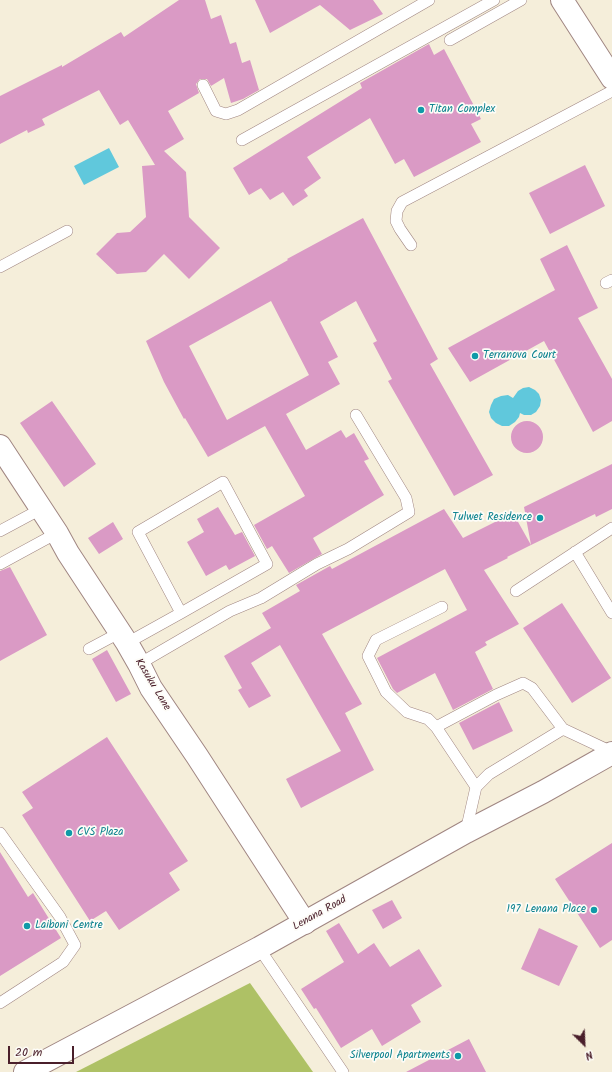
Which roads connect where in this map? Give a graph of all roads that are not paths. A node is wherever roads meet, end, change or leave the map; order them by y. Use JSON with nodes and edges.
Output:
{"nodes":[{"id":1,"x":429,"y":0,"type":"edge"},
{"id":2,"x":494,"y":0,"type":"edge"},
{"id":3,"x":521,"y":0,"type":"edge"},
{"id":4,"x":563,"y":1,"type":"edge"},
{"id":5,"x":450,"y":40,"type":"dead end"},
{"id":6,"x":612,"y":78,"type":"edge"},
{"id":7,"x":203,"y":85,"type":"dead end"},
{"id":8,"x":612,"y":91,"type":"edge"},
{"id":9,"x":242,"y":140,"type":"dead end"},
{"id":10,"x":67,"y":231,"type":"dead end"},
{"id":11,"x":410,"y":245,"type":"dead end"},
{"id":12,"x":0,"y":267,"type":"edge"},
{"id":13,"x":356,"y":415,"type":"dead end"},
{"id":14,"x":0,"y":446,"type":"edge"},
{"id":15,"x":41,"y":509,"type":"junction"},
{"id":16,"x":612,"y":528,"type":"edge"},
{"id":17,"x":0,"y":532,"type":"edge"},
{"id":18,"x":57,"y":533,"type":"junction"},
{"id":19,"x":575,"y":552,"type":"junction"},
{"id":20,"x":0,"y":564,"type":"edge"},
{"id":21,"x":516,"y":591,"type":"dead end"},
{"id":22,"x":442,"y":607,"type":"dead end"},
{"id":23,"x":181,"y":613,"type":"junction"},
{"id":24,"x":612,"y":613,"type":"edge"},
{"id":25,"x":123,"y":638,"type":"junction"},
{"id":26,"x":89,"y":649,"type":"dead end"},
{"id":27,"x":139,"y":664,"type":"junction"},
{"id":28,"x":436,"y":727,"type":"junction"},
{"id":29,"x":563,"y":729,"type":"junction"},
{"id":30,"x":610,"y":757,"type":"edge"},
{"id":31,"x":476,"y":787,"type":"junction"},
{"id":32,"x":466,"y":832,"type":"junction"},
{"id":33,"x":0,"y":833,"type":"edge"},
{"id":34,"x":305,"y":923,"type":"junction"},
{"id":35,"x":259,"y":948,"type":"junction"},
{"id":36,"x":0,"y":1003,"type":"edge"},
{"id":37,"x":25,"y":1072,"type":"edge"},
{"id":38,"x":343,"y":1072,"type":"edge"}],
"edges":[{"from":1,"to":7,"type":"lane"},
{"from":2,"to":9,"type":"lane"},
{"from":3,"to":5,"type":"lane"},
{"from":4,"to":6,"type":"street"},
{"from":8,"to":11,"type":"lane"},
{"from":10,"to":12,"type":"lane"},
{"from":13,"to":27,"type":"lane"},
{"from":14,"to":15,"type":"street","name":"Kasuku Lane"},
{"from":15,"to":17,"type":"lane"},
{"from":15,"to":18,"type":"street","name":"Kasuku Lane"},
{"from":16,"to":19,"type":"lane"},
{"from":18,"to":20,"type":"lane"},
{"from":18,"to":25,"type":"street","name":"Kasuku Lane"},
{"from":19,"to":21,"type":"lane"},
{"from":19,"to":24,"type":"lane"},
{"from":22,"to":28,"type":"lane"},
{"from":23,"to":23,"type":"lane"},
{"from":23,"to":25,"type":"lane"},
{"from":25,"to":26,"type":"lane"},
{"from":25,"to":27,"type":"street","name":"Kasuku Lane"},
{"from":27,"to":34,"type":"street","name":"Kasuku Lane"},
{"from":28,"to":29,"type":"lane"},
{"from":28,"to":31,"type":"lane"},
{"from":29,"to":30,"type":"lane"},
{"from":29,"to":31,"type":"lane"},
{"from":30,"to":32,"type":"street","name":"Lenana Road"},
{"from":31,"to":32,"type":"lane"},
{"from":32,"to":34,"type":"street","name":"Lenana Road"},
{"from":33,"to":36,"type":"lane"},
{"from":34,"to":35,"type":"street","name":"Lenana Road"},
{"from":35,"to":37,"type":"street","name":"Lenana Road"},
{"from":35,"to":38,"type":"lane"}]}
